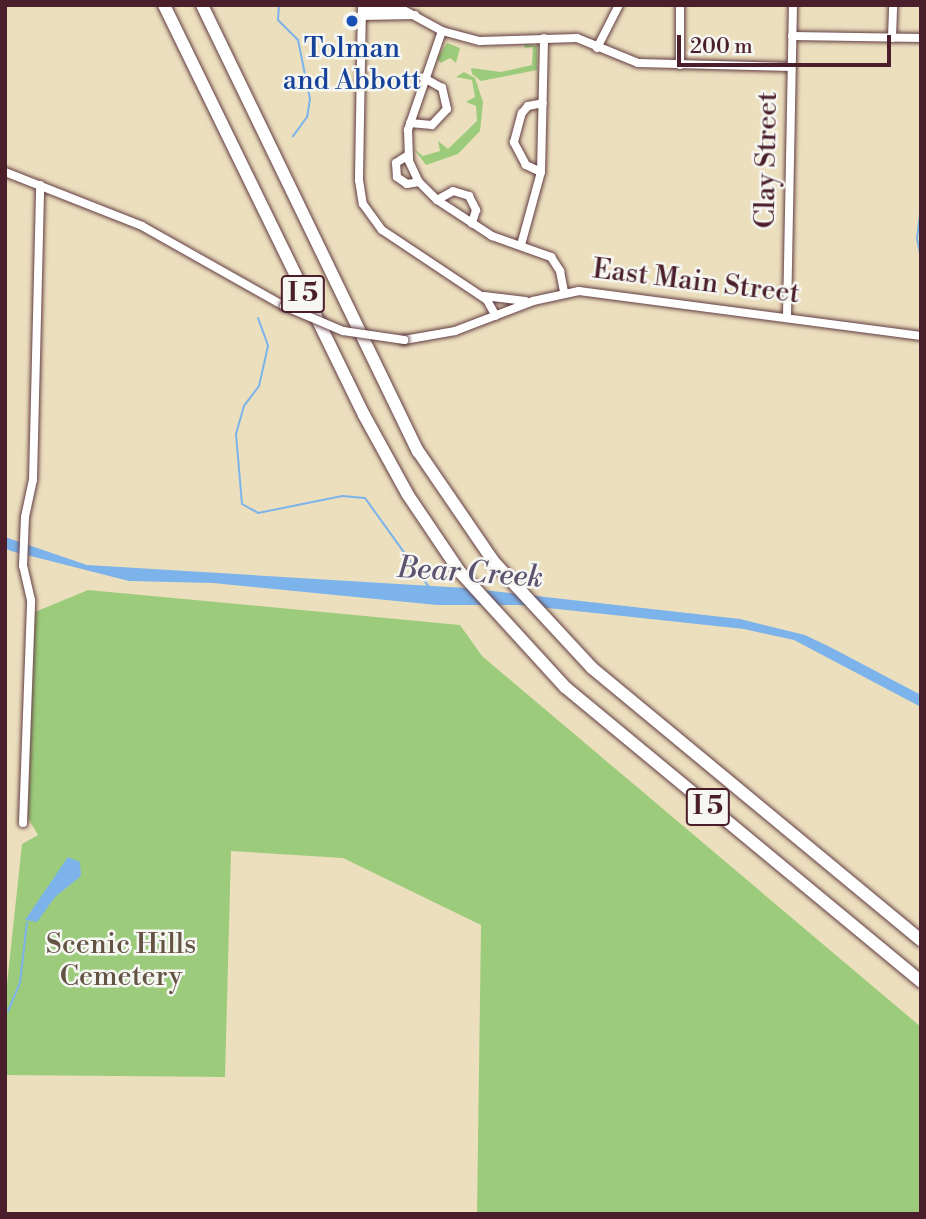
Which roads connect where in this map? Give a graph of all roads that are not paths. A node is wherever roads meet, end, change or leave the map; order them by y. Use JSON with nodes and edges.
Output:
{"nodes":[{"id":1,"x":164,"y":5,"type":"edge"},
{"id":2,"x":202,"y":5,"type":"edge"},
{"id":3,"x":618,"y":5,"type":"edge"},
{"id":4,"x":681,"y":5,"type":"edge"},
{"id":5,"x":793,"y":5,"type":"edge"},
{"id":6,"x":893,"y":5,"type":"edge"},
{"id":7,"x":362,"y":10,"type":"edge"},
{"id":8,"x":442,"y":31,"type":"junction"},
{"id":9,"x":792,"y":36,"type":"junction"},
{"id":10,"x":544,"y":38,"type":"junction"},
{"id":11,"x":892,"y":38,"type":"junction"},
{"id":12,"x":921,"y":38,"type":"edge"},
{"id":13,"x":597,"y":48,"type":"junction"},
{"id":14,"x":680,"y":65,"type":"junction"},
{"id":15,"x":792,"y":67,"type":"junction"},
{"id":16,"x":424,"y":78,"type":"junction"},
{"id":17,"x":543,"y":103,"type":"junction"},
{"id":18,"x":410,"y":123,"type":"junction"},
{"id":19,"x":407,"y":156,"type":"junction"},
{"id":20,"x":5,"y":172,"type":"edge"},
{"id":21,"x":541,"y":172,"type":"junction"},
{"id":22,"x":419,"y":181,"type":"junction"},
{"id":23,"x":40,"y":186,"type":"junction"},
{"id":24,"x":437,"y":200,"type":"junction"},
{"id":25,"x":472,"y":223,"type":"junction"},
{"id":26,"x":521,"y":245,"type":"junction"},
{"id":27,"x":565,"y":292,"type":"junction"},
{"id":28,"x":478,"y":294,"type":"junction"},
{"id":29,"x":533,"y":301,"type":"junction"},
{"id":30,"x":496,"y":316,"type":"junction"},
{"id":31,"x":787,"y":316,"type":"junction"},
{"id":32,"x":921,"y":336,"type":"edge"},
{"id":33,"x":23,"y":823,"type":"dead end"},
{"id":34,"x":921,"y":940,"type":"edge"},
{"id":35,"x":921,"y":981,"type":"edge"}],
"edges":[{"from":1,"to":35,"type":"highway","number":"I 5"},
{"from":2,"to":34,"type":"highway","number":"I 5"},
{"from":3,"to":13,"type":"street"},
{"from":4,"to":14,"type":"street"},
{"from":5,"to":9,"type":"street","name":"Clay Street"},
{"from":6,"to":11,"type":"street"},
{"from":7,"to":8,"type":"street"},
{"from":7,"to":28,"type":"street"},
{"from":8,"to":10,"type":"street"},
{"from":8,"to":16,"type":"street"},
{"from":9,"to":11,"type":"street"},
{"from":9,"to":15,"type":"street","name":"Clay Street"},
{"from":10,"to":13,"type":"street"},
{"from":10,"to":17,"type":"street"},
{"from":11,"to":12,"type":"street"},
{"from":13,"to":14,"type":"street"},
{"from":14,"to":15,"type":"street"},
{"from":15,"to":31,"type":"street","name":"Clay Street"},
{"from":16,"to":18,"type":"street"},
{"from":16,"to":18,"type":"street"},
{"from":17,"to":21,"type":"street"},
{"from":17,"to":21,"type":"street"},
{"from":18,"to":19,"type":"street"},
{"from":19,"to":22,"type":"street"},
{"from":19,"to":22,"type":"street"},
{"from":20,"to":23,"type":"street","name":"East Main Street"},
{"from":21,"to":26,"type":"street"},
{"from":22,"to":24,"type":"street"},
{"from":23,"to":30,"type":"street","name":"East Main Street","bridge":true},
{"from":23,"to":33,"type":"street"},
{"from":24,"to":25,"type":"street"},
{"from":24,"to":25,"type":"street"},
{"from":25,"to":26,"type":"street"},
{"from":26,"to":27,"type":"street"},
{"from":27,"to":29,"type":"street","name":"East Main Street"},
{"from":27,"to":31,"type":"street","name":"East Main Street"},
{"from":28,"to":29,"type":"street"},
{"from":28,"to":30,"type":"street"},
{"from":29,"to":30,"type":"street","name":"East Main Street"},
{"from":31,"to":32,"type":"street","name":"East Main Street"}]}
